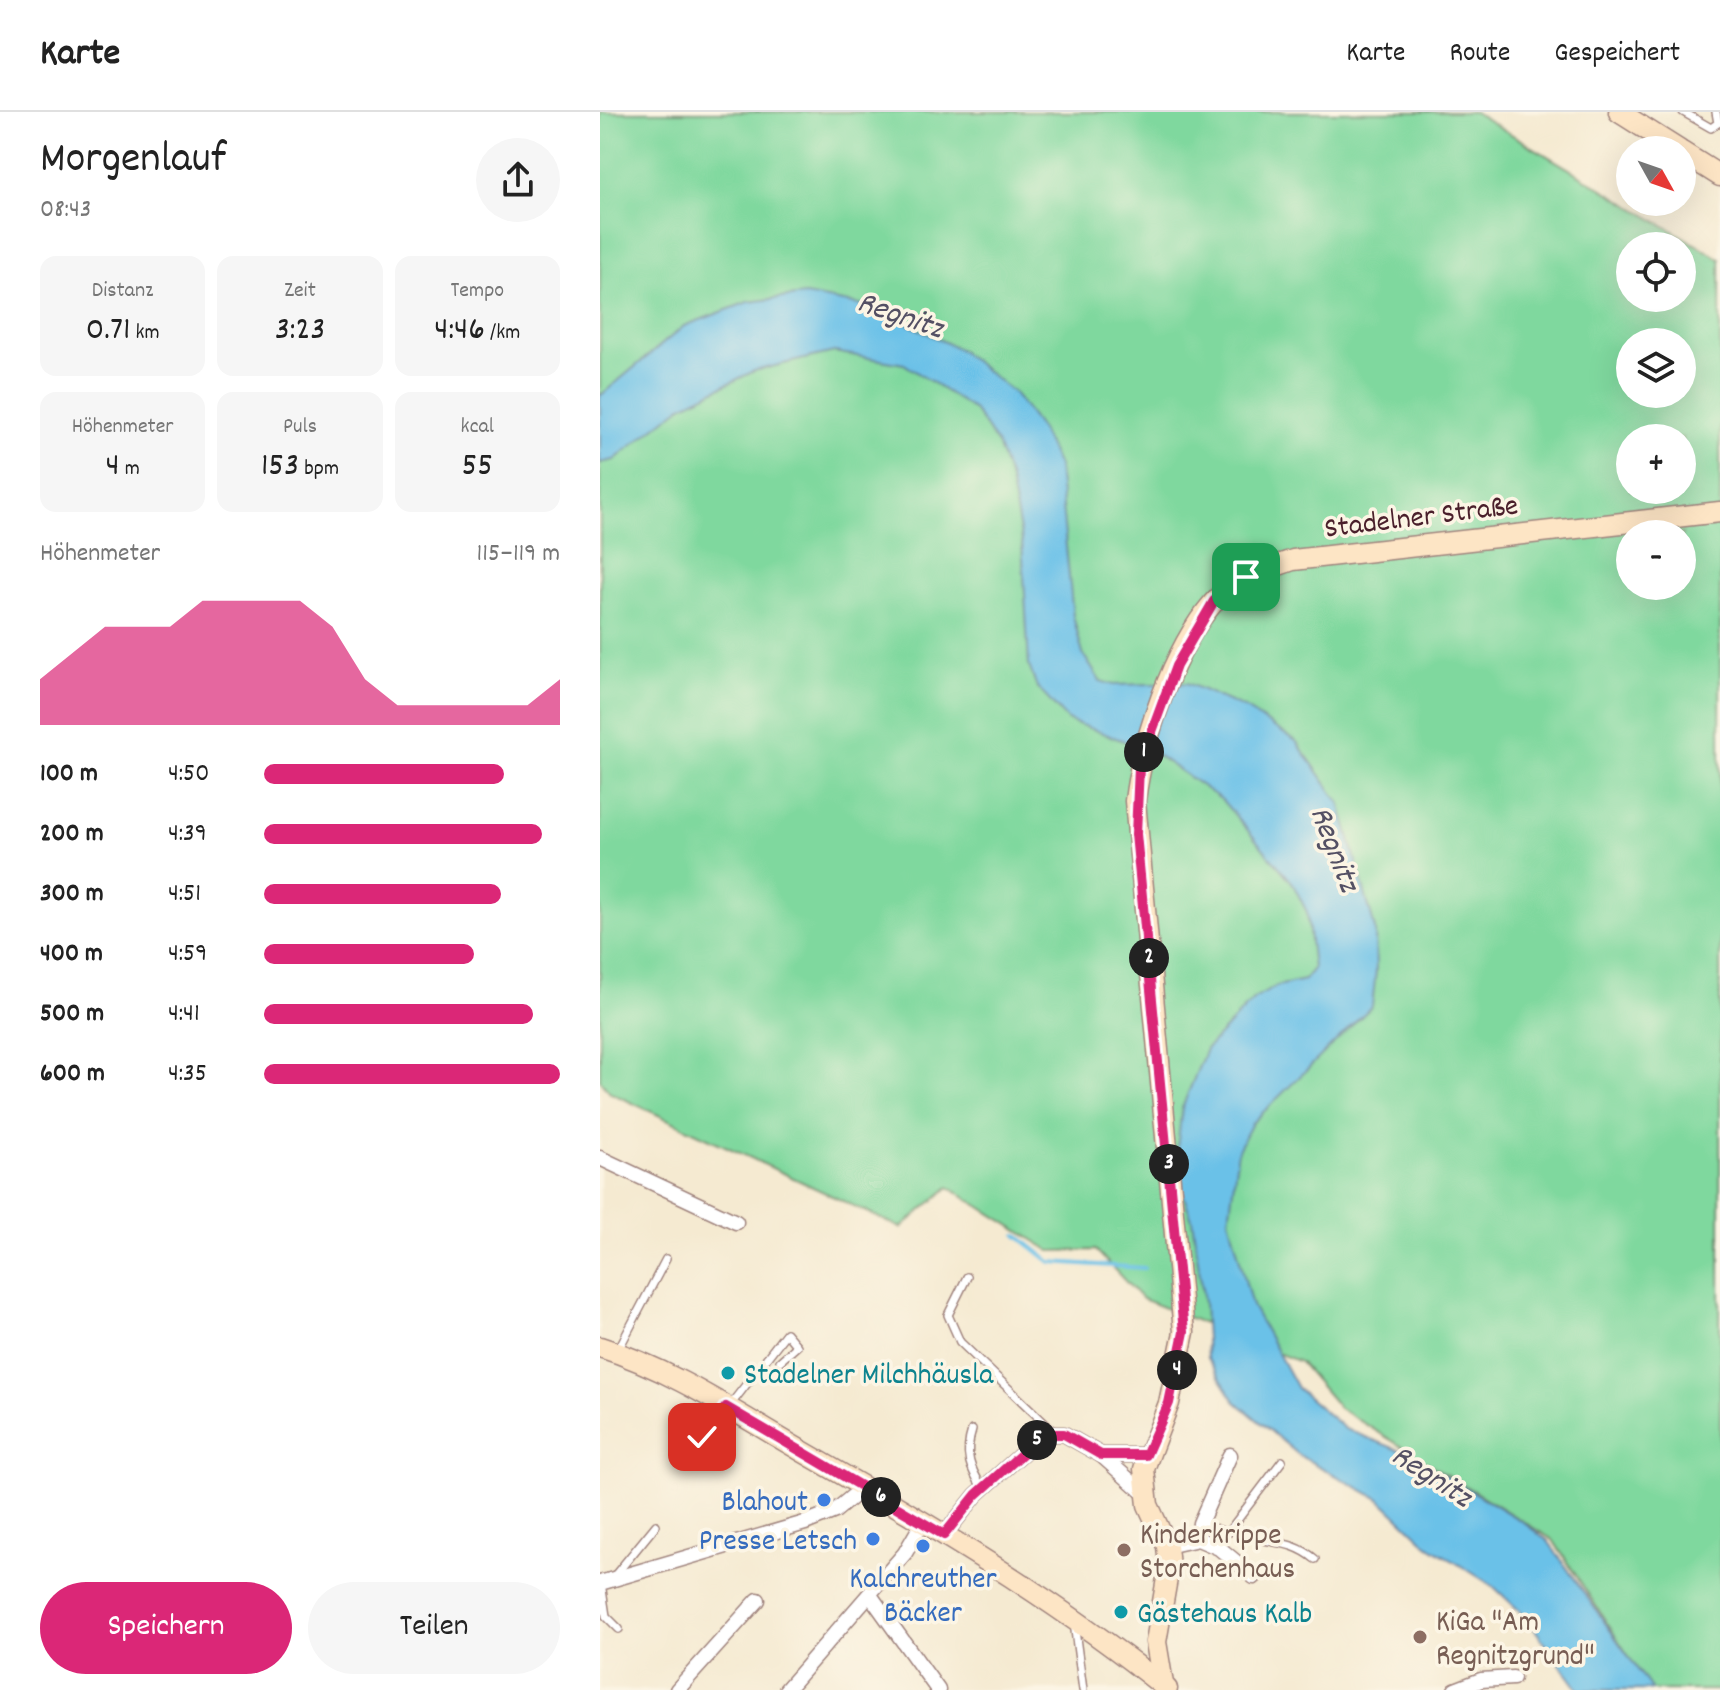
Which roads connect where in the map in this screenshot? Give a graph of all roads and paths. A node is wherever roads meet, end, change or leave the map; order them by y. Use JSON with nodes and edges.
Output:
{"nodes":[{"id":1,"x":1619,"y":112,"type":"edge"},
{"id":2,"x":1683,"y":112,"type":"edge"},
{"id":3,"x":1716,"y":112,"type":"edge"},
{"id":4,"x":1657,"y":136,"type":"edge"},
{"id":5,"x":1696,"y":161,"type":"edge"},
{"id":6,"x":1720,"y":176,"type":"edge"},
{"id":7,"x":1720,"y":512,"type":"edge"},
{"id":8,"x":600,"y":1158,"type":"edge"},
{"id":9,"x":736,"y":1222,"type":"dead end"},
{"id":10,"x":666,"y":1259,"type":"dead end"},
{"id":11,"x":967,"y":1277,"type":"dead end"},
{"id":12,"x":609,"y":1349,"type":"edge"},
{"id":13,"x":780,"y":1361,"type":"dead end"},
{"id":14,"x":726,"y":1407,"type":"junction"},
{"id":15,"x":972,"y":1430,"type":"dead end"},
{"id":16,"x":1055,"y":1433,"type":"junction"},
{"id":17,"x":689,"y":1449,"type":"dead end"},
{"id":18,"x":1101,"y":1455,"type":"junction"},
{"id":19,"x":1146,"y":1455,"type":"junction"},
{"id":20,"x":1230,"y":1455,"type":"dead end"},
{"id":21,"x":1282,"y":1461,"type":"dead end"},
{"id":22,"x":864,"y":1487,"type":"junction"},
{"id":23,"x":983,"y":1489,"type":"junction"},
{"id":24,"x":1146,"y":1495,"type":"junction"},
{"id":25,"x":923,"y":1522,"type":"junction"},
{"id":26,"x":1200,"y":1523,"type":"junction"},
{"id":27,"x":656,"y":1525,"type":"dead end"},
{"id":28,"x":1228,"y":1533,"type":"junction"},
{"id":29,"x":944,"y":1535,"type":"junction"},
{"id":30,"x":1198,"y":1539,"type":"junction"},
{"id":31,"x":1167,"y":1546,"type":"junction"},
{"id":32,"x":1315,"y":1559,"type":"dead end"},
{"id":33,"x":1254,"y":1577,"type":"dead end"},
{"id":34,"x":604,"y":1582,"type":"edge"},
{"id":35,"x":870,"y":1595,"type":"junction"},
{"id":36,"x":758,"y":1600,"type":"dead end"},
{"id":37,"x":1073,"y":1617,"type":"junction"},
{"id":38,"x":619,"y":1629,"type":"dead end"},
{"id":39,"x":1513,"y":1678,"type":"dead end"},
{"id":40,"x":1165,"y":1689,"type":"edge"},
{"id":41,"x":677,"y":1690,"type":"edge"},
{"id":42,"x":786,"y":1690,"type":"edge"},
{"id":43,"x":938,"y":1690,"type":"edge"},
{"id":44,"x":1083,"y":1690,"type":"edge"},
{"id":45,"x":1455,"y":1690,"type":"edge"}],
"edges":[{"from":1,"to":4,"type":"main road"},
{"from":2,"to":3,"type":"lane"},
{"from":5,"to":6,"type":"main road"},
{"from":7,"to":19,"type":"main road","name":"Stadelner Straße"},
{"from":8,"to":9,"type":"street"},
{"from":10,"to":12,"type":"lane"},
{"from":11,"to":16,"type":"lane"},
{"from":12,"to":14,"type":"main road"},
{"from":13,"to":14,"type":"lane"},
{"from":14,"to":17,"type":"lane"},
{"from":14,"to":22,"type":"main road"},
{"from":15,"to":23,"type":"lane"},
{"from":16,"to":18,"type":"street"},
{"from":16,"to":23,"type":"street"},
{"from":18,"to":19,"type":"street"},
{"from":18,"to":24,"type":"street"},
{"from":19,"to":24,"type":"main road"},
{"from":20,"to":26,"type":"street"},
{"from":21,"to":28,"type":"lane"},
{"from":22,"to":25,"type":"main road"},
{"from":22,"to":34,"type":"street"},
{"from":23,"to":29,"type":"street"},
{"from":24,"to":31,"type":"main road"},
{"from":25,"to":29,"type":"main road"},
{"from":25,"to":35,"type":"street"},
{"from":26,"to":28,"type":"lane"},
{"from":26,"to":30,"type":"street"},
{"from":27,"to":34,"type":"lane"},
{"from":28,"to":32,"type":"lane"},
{"from":29,"to":37,"type":"main road"},
{"from":30,"to":31,"type":"street"},
{"from":30,"to":33,"type":"street"},
{"from":31,"to":40,"type":"main road"},
{"from":34,"to":38,"type":"lane"},
{"from":35,"to":42,"type":"street"},
{"from":35,"to":43,"type":"street"},
{"from":36,"to":41,"type":"street"},
{"from":37,"to":40,"type":"main road"},
{"from":37,"to":44,"type":"lane"},
{"from":39,"to":45,"type":"street"}]}
